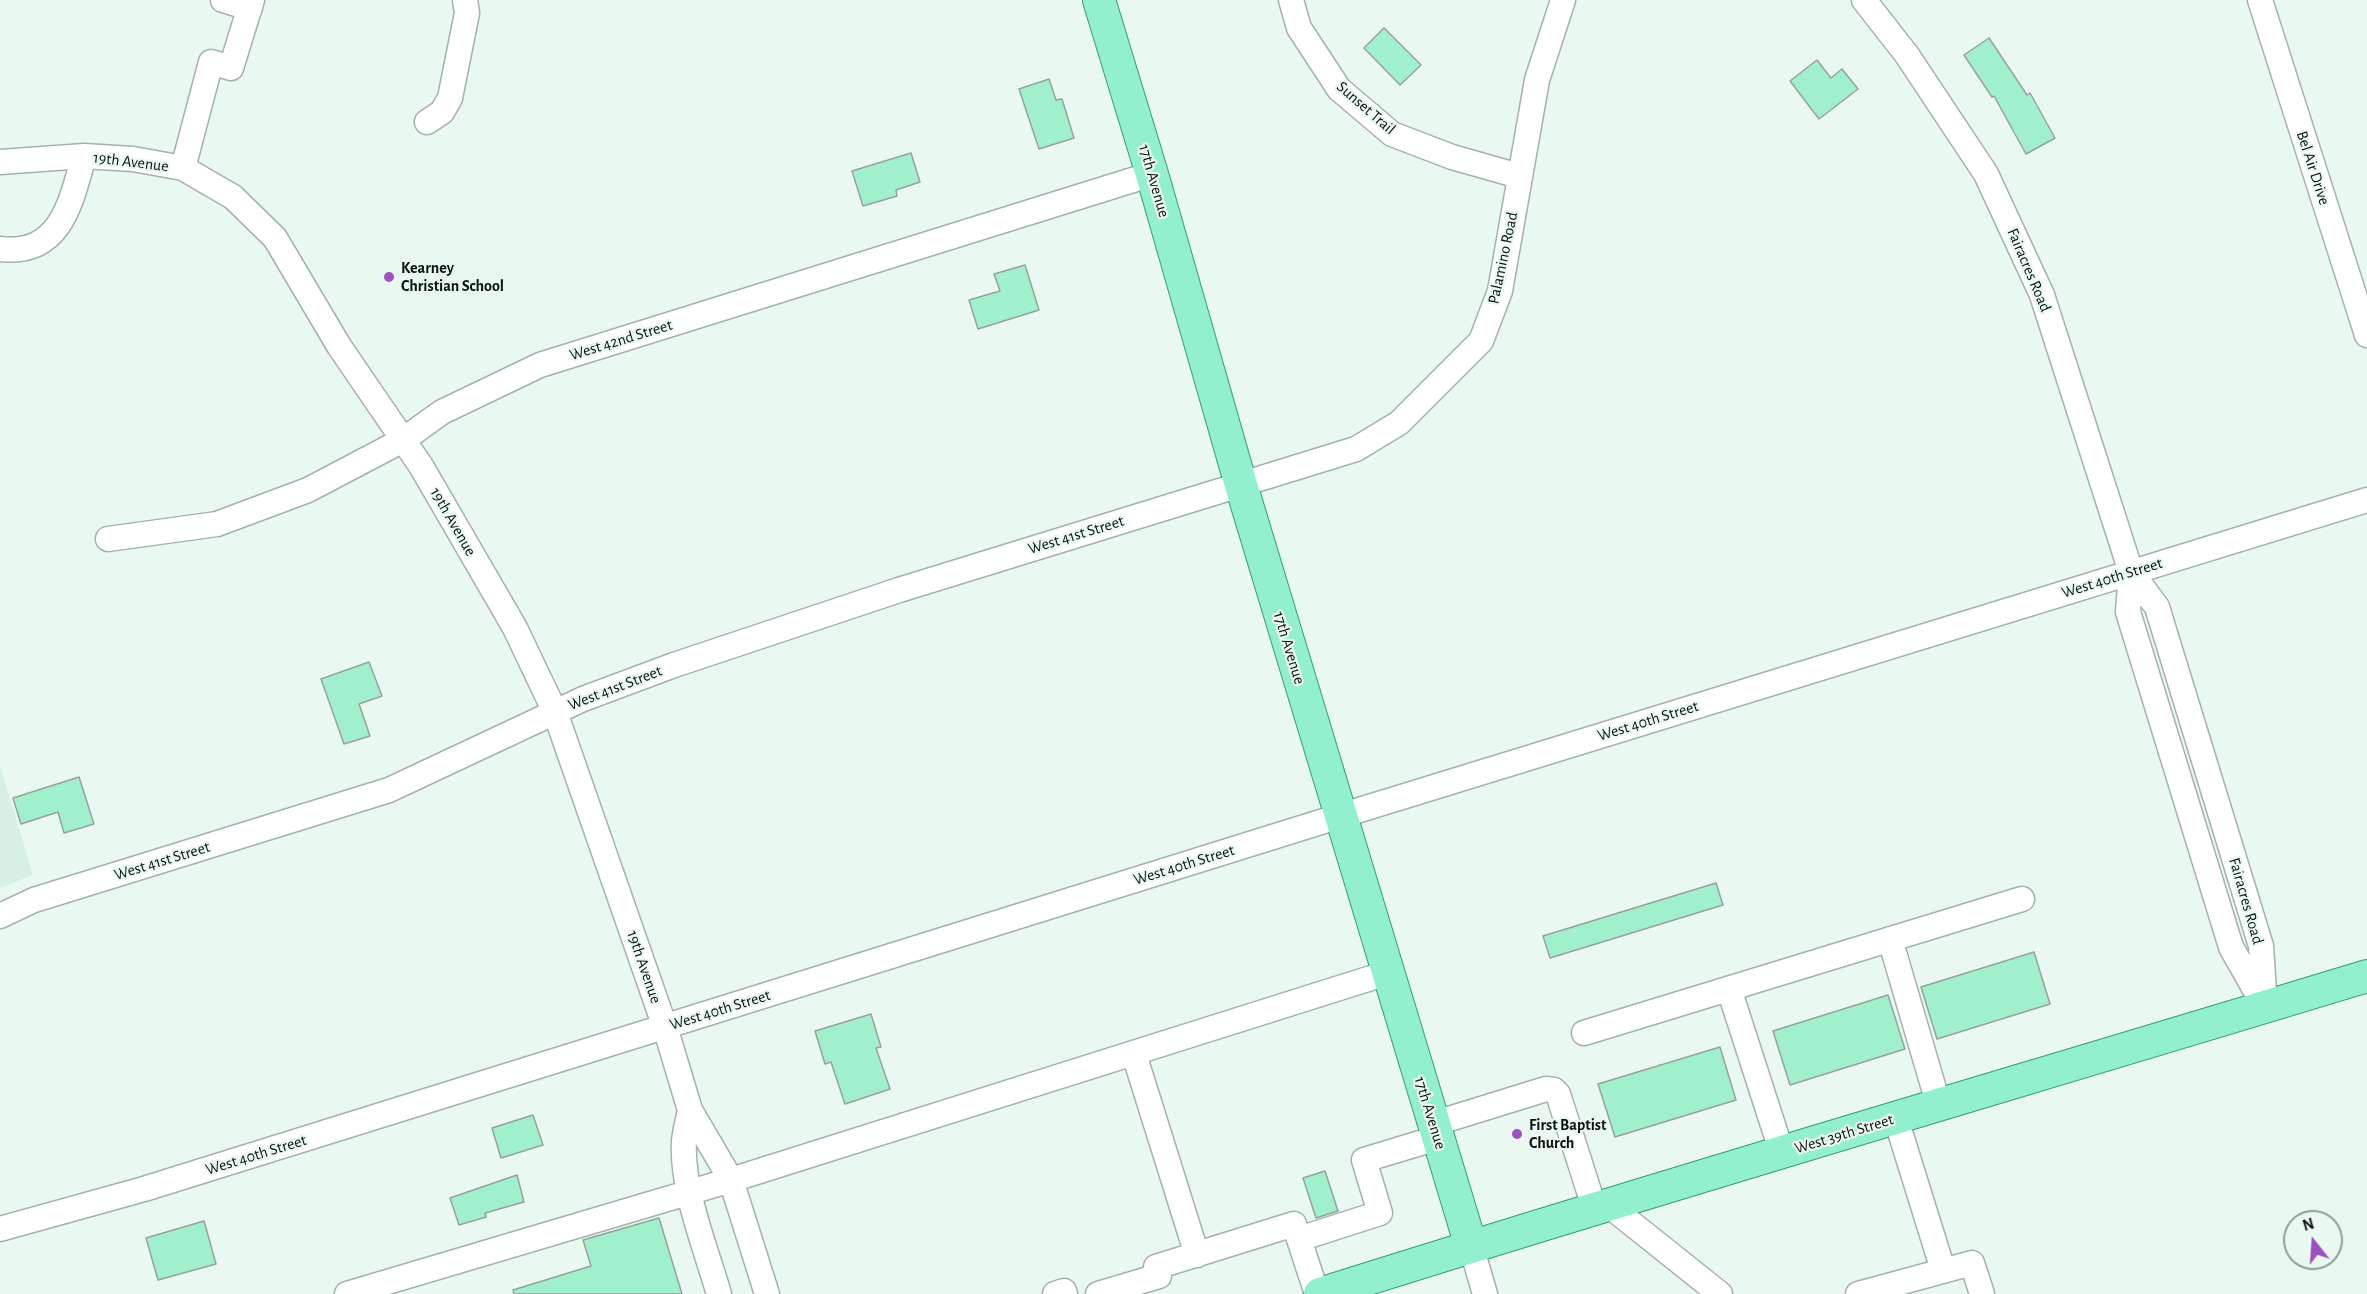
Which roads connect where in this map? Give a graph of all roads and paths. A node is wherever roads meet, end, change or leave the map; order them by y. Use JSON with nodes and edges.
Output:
{"nodes":[{"id":1,"x":223,"y":0,"type":"edge"},
{"id":2,"x":465,"y":0,"type":"edge"},
{"id":3,"x":1099,"y":0,"type":"edge"},
{"id":4,"x":1291,"y":0,"type":"edge"},
{"id":5,"x":1563,"y":0,"type":"edge"},
{"id":6,"x":1864,"y":0,"type":"edge"},
{"id":7,"x":2260,"y":0,"type":"edge"},
{"id":8,"x":251,"y":4,"type":"edge"},
{"id":9,"x":427,"y":122,"type":"dead end"},
{"id":10,"x":84,"y":156,"type":"junction"},
{"id":11,"x":0,"y":162,"type":"edge"},
{"id":12,"x":183,"y":168,"type":"junction"},
{"id":13,"x":1152,"y":174,"type":"junction"},
{"id":14,"x":1519,"y":176,"type":"junction"},
{"id":15,"x":0,"y":249,"type":"edge"},
{"id":16,"x":2367,"y":335,"type":"edge"},
{"id":17,"x":403,"y":440,"type":"junction"},
{"id":18,"x":1240,"y":485,"type":"junction"},
{"id":19,"x":2367,"y":500,"type":"edge"},
{"id":20,"x":108,"y":539,"type":"dead end"},
{"id":21,"x":2131,"y":572,"type":"junction"},
{"id":22,"x":555,"y":712,"type":"junction"},
{"id":23,"x":1340,"y":816,"type":"junction"},
{"id":24,"x":2022,"y":899,"type":"dead end"},
{"id":25,"x":0,"y":916,"type":"edge"},
{"id":26,"x":1890,"y":939,"type":"junction"},
{"id":27,"x":1387,"y":973,"type":"junction"},
{"id":28,"x":2367,"y":976,"type":"edge"},
{"id":29,"x":1729,"y":989,"type":"junction"},
{"id":30,"x":2265,"y":1007,"type":"junction"},
{"id":31,"x":665,"y":1027,"type":"junction"},
{"id":32,"x":1584,"y":1034,"type":"dead end"},
{"id":33,"x":1134,"y":1054,"type":"junction"},
{"id":34,"x":1939,"y":1106,"type":"junction"},
{"id":35,"x":690,"y":1110,"type":"junction"},
{"id":36,"x":1896,"y":1119,"type":"junction"},
{"id":37,"x":1435,"y":1131,"type":"junction"},
{"id":38,"x":1782,"y":1153,"type":"junction"},
{"id":39,"x":731,"y":1180,"type":"junction"},
{"id":40,"x":690,"y":1193,"type":"junction"},
{"id":41,"x":1600,"y":1205,"type":"junction"},
{"id":42,"x":0,"y":1228,"type":"edge"},
{"id":43,"x":1299,"y":1239,"type":"junction"},
{"id":44,"x":1471,"y":1246,"type":"junction"},
{"id":45,"x":1197,"y":1255,"type":"junction"},
{"id":46,"x":1943,"y":1270,"type":"junction"},
{"id":47,"x":347,"y":1294,"type":"edge"},
{"id":48,"x":719,"y":1294,"type":"edge"},
{"id":49,"x":767,"y":1294,"type":"edge"},
{"id":50,"x":1055,"y":1294,"type":"edge"},
{"id":51,"x":1065,"y":1294,"type":"edge"},
{"id":52,"x":1098,"y":1294,"type":"edge"},
{"id":53,"x":1318,"y":1294,"type":"edge"},
{"id":54,"x":1485,"y":1294,"type":"edge"},
{"id":55,"x":1720,"y":1294,"type":"edge"},
{"id":56,"x":1858,"y":1294,"type":"edge"},
{"id":57,"x":1982,"y":1294,"type":"edge"}],
"edges":[{"from":1,"to":8,"type":"street"},
{"from":2,"to":9,"type":"street"},
{"from":3,"to":13,"type":"main road","name":"17th Avenue"},
{"from":4,"to":14,"type":"street","name":"Sunset Trail"},
{"from":5,"to":14,"type":"street","name":"Palamino Road"},
{"from":6,"to":21,"type":"street","name":"Fairacres Road"},
{"from":7,"to":16,"type":"street","name":"Bel Air Drive"},
{"from":8,"to":12,"type":"street"},
{"from":10,"to":11,"type":"street","name":"19th Avenue"},
{"from":10,"to":12,"type":"street","name":"19th Avenue"},
{"from":10,"to":15,"type":"street"},
{"from":12,"to":17,"type":"street","name":"19th Avenue"},
{"from":13,"to":17,"type":"street","name":"West 42nd Street"},
{"from":13,"to":18,"type":"main road","name":"17th Avenue"},
{"from":14,"to":18,"type":"street","name":"Palamino Road"},
{"from":17,"to":20,"type":"street","name":"West 42nd Street"},
{"from":17,"to":22,"type":"street","name":"19th Avenue"},
{"from":18,"to":22,"type":"street","name":"West 41st Street"},
{"from":18,"to":23,"type":"main road","name":"17th Avenue"},
{"from":19,"to":21,"type":"street","name":"West 40th Street"},
{"from":21,"to":23,"type":"street","name":"West 40th Street"},
{"from":21,"to":30,"type":"street","name":"Fairacres Road"},
{"from":22,"to":25,"type":"street","name":"West 41st Street"},
{"from":22,"to":31,"type":"street","name":"19th Avenue"},
{"from":23,"to":27,"type":"main road","name":"17th Avenue"},
{"from":23,"to":31,"type":"street","name":"West 40th Street"},
{"from":24,"to":26,"type":"street"},
{"from":26,"to":29,"type":"street"},
{"from":26,"to":34,"type":"street"},
{"from":27,"to":33,"type":"street"},
{"from":27,"to":37,"type":"main road","name":"17th Avenue"},
{"from":28,"to":30,"type":"main road","name":"West 39th Street"},
{"from":29,"to":32,"type":"street"},
{"from":29,"to":38,"type":"street"},
{"from":30,"to":34,"type":"main road","name":"West 39th Street"},
{"from":31,"to":35,"type":"street","name":"19th Avenue"},
{"from":31,"to":42,"type":"street","name":"West 40th Street"},
{"from":33,"to":39,"type":"street"},
{"from":33,"to":45,"type":"street"},
{"from":34,"to":36,"type":"main road","name":"West 39th Street"},
{"from":35,"to":39,"type":"street","name":"19th Avenue"},
{"from":35,"to":40,"type":"street","name":"19th Avenue"},
{"from":36,"to":38,"type":"main road","name":"West 39th Street"},
{"from":36,"to":46,"type":"street"},
{"from":37,"to":41,"type":"street"},
{"from":37,"to":43,"type":"street"},
{"from":37,"to":44,"type":"main road","name":"17th Avenue"},
{"from":38,"to":41,"type":"main road","name":"West 39th Street"},
{"from":39,"to":40,"type":"street"},
{"from":39,"to":49,"type":"street","name":"19th Avenue"},
{"from":40,"to":47,"type":"street"},
{"from":40,"to":48,"type":"street","name":"19th Avenue"},
{"from":41,"to":44,"type":"main road","name":"West 39th Street"},
{"from":41,"to":55,"type":"street"},
{"from":43,"to":45,"type":"street"},
{"from":43,"to":53,"type":"street"},
{"from":44,"to":53,"type":"main road","name":"West 39th Street"},
{"from":44,"to":54,"type":"street","name":"17th Avenue"},
{"from":45,"to":52,"type":"street"},
{"from":46,"to":56,"type":"street"},
{"from":46,"to":57,"type":"street"},
{"from":50,"to":51,"type":"street"}]}
